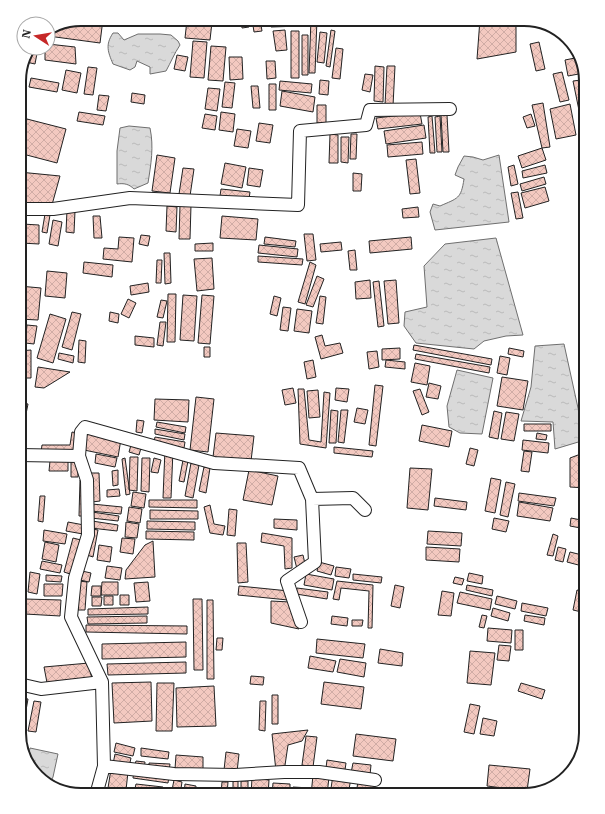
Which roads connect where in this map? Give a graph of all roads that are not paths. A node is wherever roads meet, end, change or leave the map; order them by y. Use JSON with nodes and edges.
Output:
{"nodes":[{"id":1,"x":450,"y":109,"type":"dead end"},
{"id":2,"x":26,"y":209,"type":"edge"},
{"id":3,"x":26,"y":455,"type":"edge"},
{"id":4,"x":79,"y":456,"type":"junction"},
{"id":5,"x":312,"y":499,"type":"junction"},
{"id":6,"x":365,"y":510,"type":"dead end"},
{"id":7,"x":301,"y":622,"type":"dead end"},
{"id":8,"x":102,"y":682,"type":"junction"},
{"id":9,"x":26,"y":686,"type":"edge"},
{"id":10,"x":104,"y":766,"type":"junction"},
{"id":11,"x":375,"y":780,"type":"dead end"},
{"id":12,"x":98,"y":788,"type":"edge"}],
"edges":[{"from":1,"to":2,"type":"street"},
{"from":3,"to":4,"type":"street"},
{"from":4,"to":5,"type":"street"},
{"from":4,"to":8,"type":"street"},
{"from":5,"to":6,"type":"street"},
{"from":5,"to":7,"type":"street"},
{"from":8,"to":9,"type":"street"},
{"from":8,"to":10,"type":"street"},
{"from":10,"to":11,"type":"street"},
{"from":10,"to":12,"type":"street"}]}
